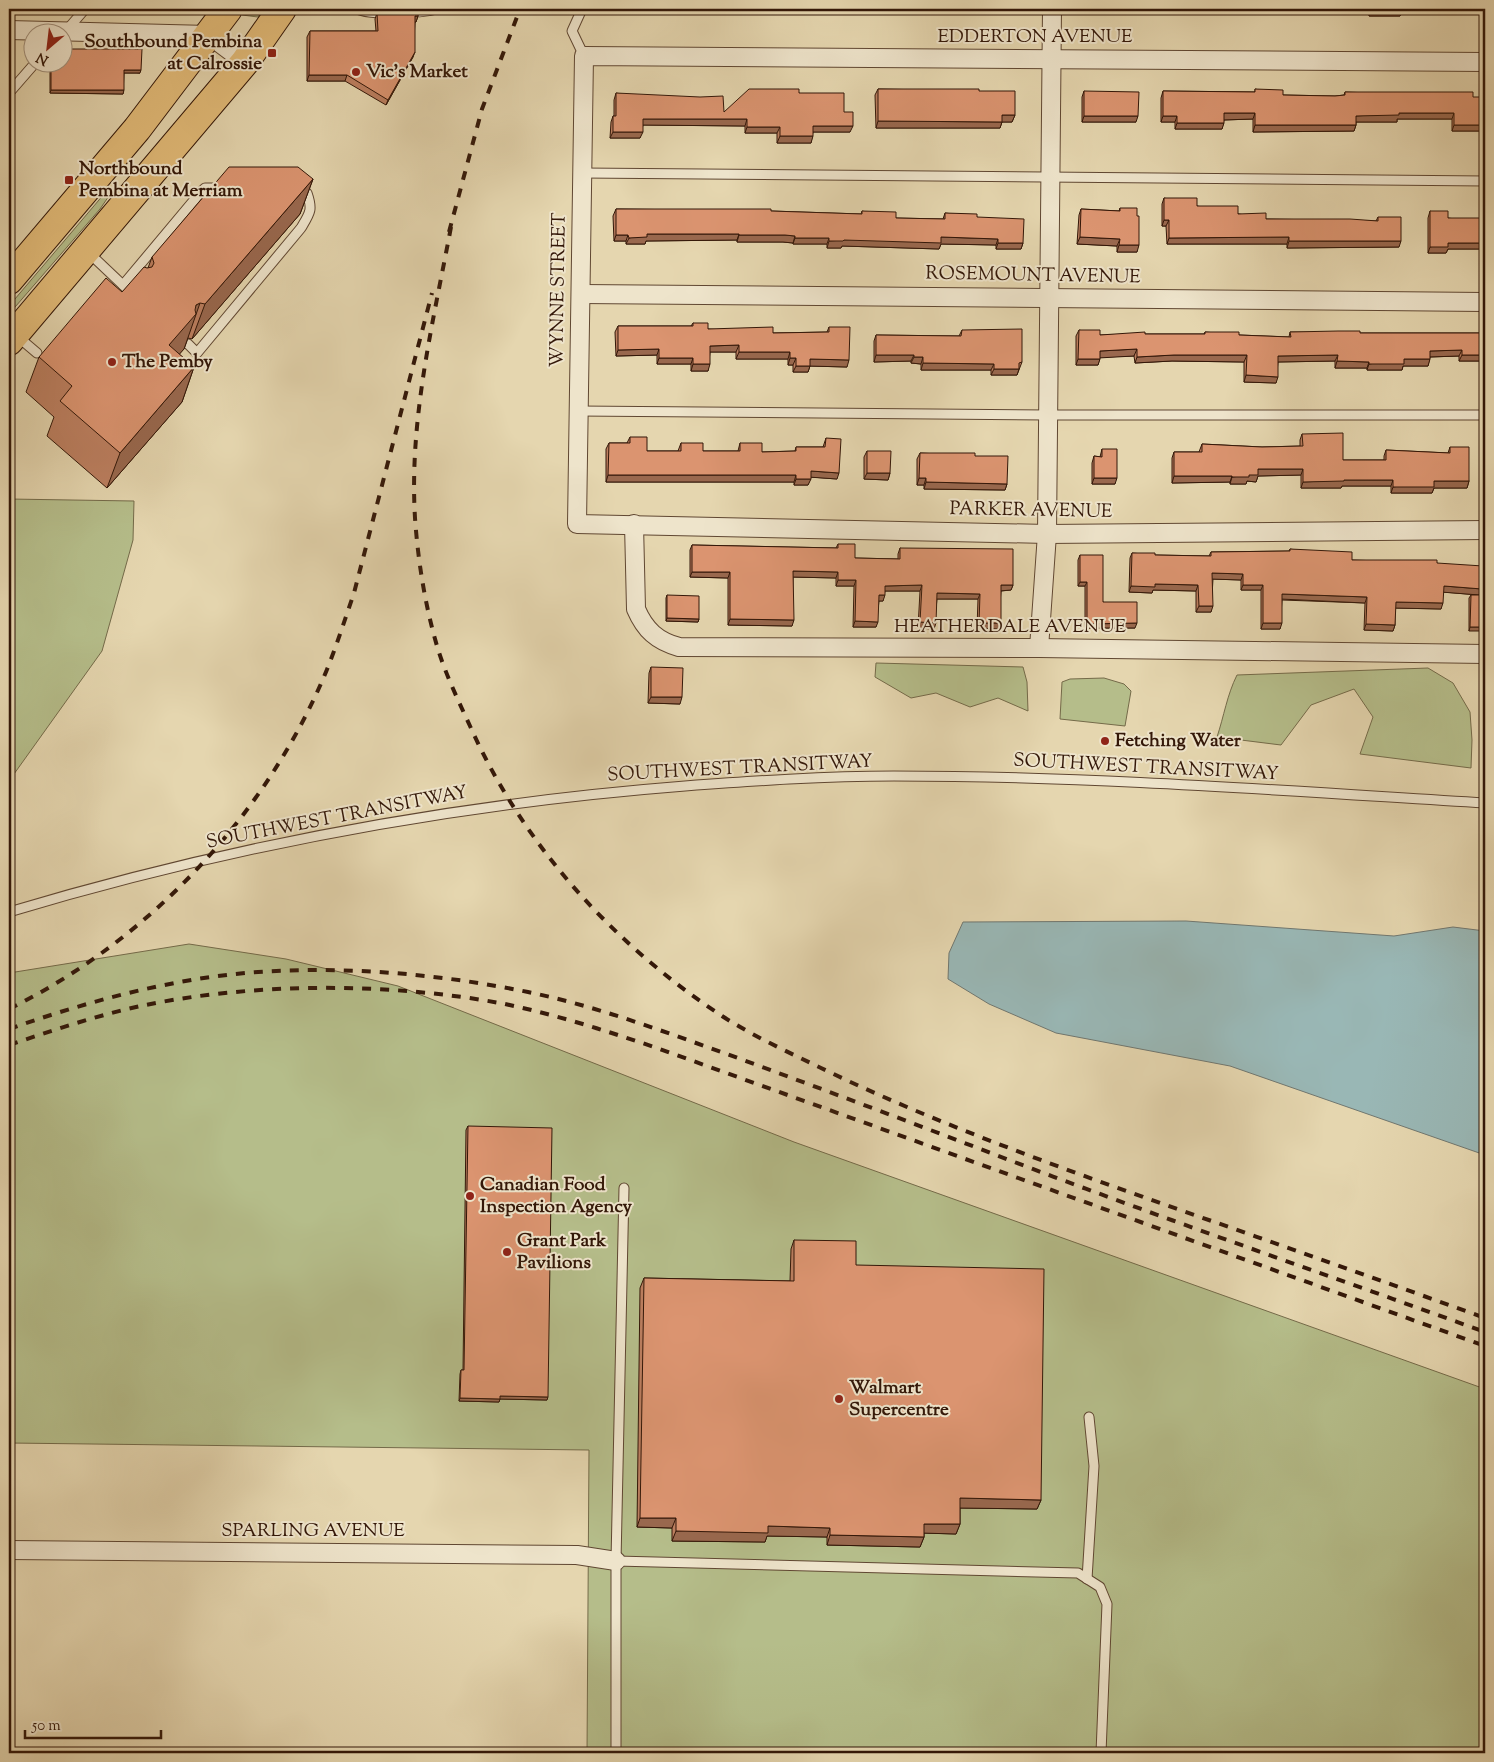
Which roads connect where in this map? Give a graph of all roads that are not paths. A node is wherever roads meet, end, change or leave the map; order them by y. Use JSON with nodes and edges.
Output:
{"nodes":[{"id":1,"x":85,"y":9,"type":"edge"},
{"id":2,"x":228,"y":9,"type":"edge"},
{"id":3,"x":282,"y":9,"type":"edge"},
{"id":4,"x":357,"y":9,"type":"edge"},
{"id":5,"x":437,"y":9,"type":"edge"},
{"id":6,"x":582,"y":9,"type":"edge"},
{"id":7,"x":1052,"y":9,"type":"edge"},
{"id":8,"x":72,"y":25,"type":"edge"},
{"id":9,"x":9,"y":30,"type":"edge"},
{"id":10,"x":22,"y":31,"type":"edge"},
{"id":11,"x":72,"y":33,"type":"edge"},
{"id":12,"x":209,"y":35,"type":"junction"},
{"id":13,"x":584,"y":56,"type":"junction"},
{"id":14,"x":1052,"y":59,"type":"junction"},
{"id":15,"x":245,"y":62,"type":"junction"},
{"id":16,"x":1485,"y":62,"type":"edge"},
{"id":17,"x":27,"y":72,"type":"edge"},
{"id":18,"x":9,"y":93,"type":"edge"},
{"id":19,"x":582,"y":173,"type":"junction"},
{"id":20,"x":1050,"y":176,"type":"junction"},
{"id":21,"x":1485,"y":181,"type":"edge"},
{"id":22,"x":232,"y":188,"type":"edge"},
{"id":23,"x":291,"y":191,"type":"edge"},
{"id":24,"x":86,"y":250,"type":"junction"},
{"id":25,"x":9,"y":280,"type":"edge"},
{"id":26,"x":123,"y":285,"type":"junction"},
{"id":27,"x":581,"y":294,"type":"junction"},
{"id":28,"x":135,"y":297,"type":"edge"},
{"id":29,"x":1049,"y":298,"type":"junction"},
{"id":30,"x":1485,"y":302,"type":"edge"},
{"id":31,"x":11,"y":335,"type":"edge"},
{"id":32,"x":188,"y":344,"type":"edge"},
{"id":33,"x":37,"y":353,"type":"dead end"},
{"id":34,"x":578,"y":411,"type":"junction"},
{"id":35,"x":1485,"y":415,"type":"edge"},
{"id":36,"x":1048,"y":416,"type":"junction"},
{"id":37,"x":577,"y":524,"type":"joint"},
{"id":38,"x":634,"y":524,"type":"junction"},
{"id":39,"x":1485,"y":530,"type":"edge"},
{"id":40,"x":1048,"y":534,"type":"junction"},
{"id":41,"x":1039,"y":648,"type":"junction"},
{"id":42,"x":1485,"y":654,"type":"edge"},
{"id":43,"x":1485,"y":803,"type":"edge"},
{"id":44,"x":9,"y":912,"type":"edge"},
{"id":45,"x":624,"y":1188,"type":"dead end"},
{"id":46,"x":1089,"y":1417,"type":"dead end"},
{"id":47,"x":9,"y":1550,"type":"edge"},
{"id":48,"x":616,"y":1561,"type":"junction"},
{"id":49,"x":1087,"y":1578,"type":"junction"},
{"id":50,"x":616,"y":1753,"type":"edge"},
{"id":51,"x":1101,"y":1753,"type":"edge"}],
"edges":[{"from":1,"to":8,"type":"lane"},
{"from":2,"to":12,"type":"main road"},
{"from":3,"to":15,"type":"main road"},
{"from":4,"to":5,"type":"lane"},
{"from":6,"to":13,"type":"lane"},
{"from":7,"to":14,"type":"street"},
{"from":9,"to":10,"type":"street"},
{"from":11,"to":12,"type":"street"},
{"from":12,"to":15,"type":"street"},
{"from":12,"to":25,"type":"main road"},
{"from":13,"to":14,"type":"street","name":"EDDERTON AVENUE"},
{"from":13,"to":19,"type":"street","name":"WYNNE STREET"},
{"from":14,"to":16,"type":"street","name":"EDDERTON AVENUE"},
{"from":14,"to":20,"type":"street"},
{"from":15,"to":24,"type":"main road"},
{"from":17,"to":18,"type":"lane"},
{"from":19,"to":20,"type":"lane"},
{"from":19,"to":27,"type":"street","name":"WYNNE STREET"},
{"from":20,"to":21,"type":"lane"},
{"from":20,"to":29,"type":"street"},
{"from":22,"to":26,"type":"lane"},
{"from":23,"to":32,"type":"lane"},
{"from":24,"to":26,"type":"lane"},
{"from":24,"to":31,"type":"main road"},
{"from":26,"to":28,"type":"lane"},
{"from":27,"to":29,"type":"street","name":"ROSEMOUNT AVENUE"},
{"from":27,"to":34,"type":"street","name":"WYNNE STREET"},
{"from":29,"to":30,"type":"street","name":"ROSEMOUNT AVENUE"},
{"from":29,"to":36,"type":"street"},
{"from":31,"to":33,"type":"lane"},
{"from":34,"to":36,"type":"lane"},
{"from":34,"to":37,"type":"street","name":"WYNNE STREET"},
{"from":35,"to":36,"type":"lane"},
{"from":36,"to":40,"type":"street"},
{"from":37,"to":38,"type":"street","name":"PARKER AVENUE"},
{"from":38,"to":40,"type":"street","name":"PARKER AVENUE"},
{"from":38,"to":41,"type":"street","name":"HEATHERDALE AVENUE"},
{"from":39,"to":40,"type":"street","name":"PARKER AVENUE"},
{"from":40,"to":41,"type":"street"},
{"from":41,"to":42,"type":"street","name":"HEATHERDALE AVENUE"},
{"from":43,"to":44,"type":"lane","name":"SOUTHWEST TRANSITWAY"},
{"from":45,"to":48,"type":"lane"},
{"from":46,"to":49,"type":"lane"},
{"from":47,"to":48,"type":"street","name":"SPARLING AVENUE"},
{"from":48,"to":49,"type":"lane"},
{"from":48,"to":50,"type":"lane"},
{"from":49,"to":51,"type":"lane"}]}
